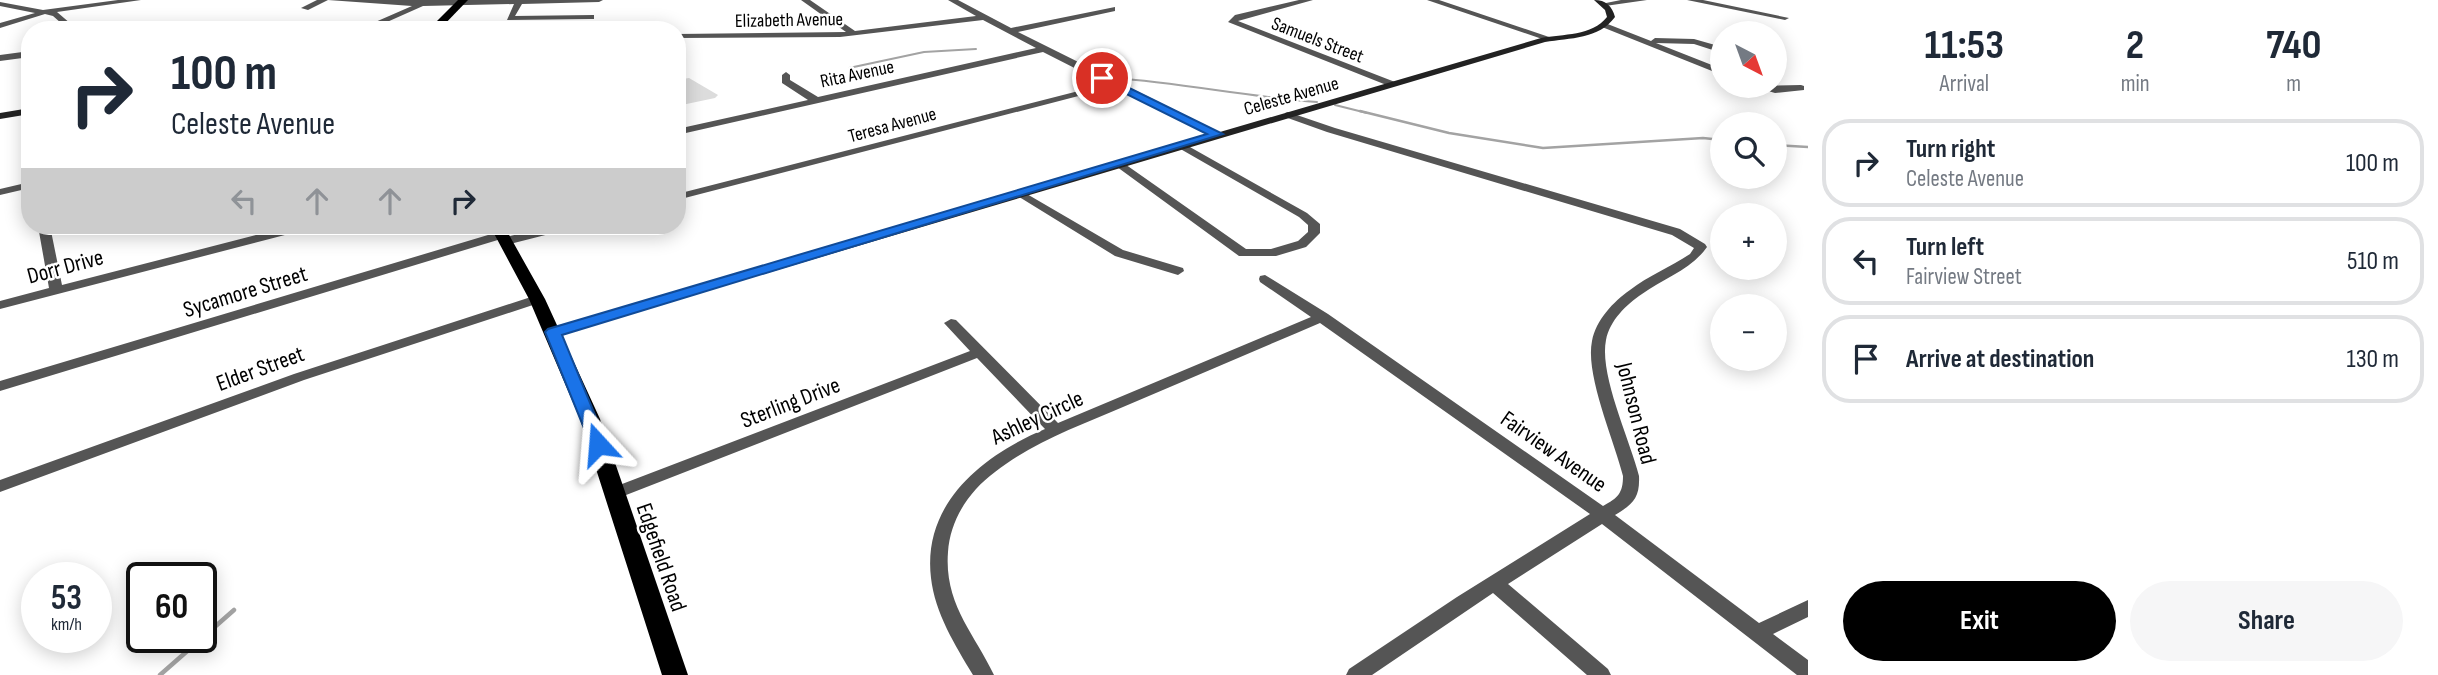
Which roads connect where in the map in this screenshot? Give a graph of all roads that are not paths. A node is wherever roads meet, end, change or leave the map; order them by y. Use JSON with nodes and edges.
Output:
{"nodes":[{"id":1,"x":137,"y":0,"type":"edge"},
{"id":2,"x":324,"y":0,"type":"edge"},
{"id":3,"x":331,"y":0,"type":"edge"},
{"id":4,"x":599,"y":0,"type":"edge"},
{"id":5,"x":805,"y":0,"type":"edge"},
{"id":6,"x":952,"y":0,"type":"edge"},
{"id":7,"x":1309,"y":0,"type":"edge"},
{"id":8,"x":1431,"y":0,"type":"edge"},
{"id":9,"x":1643,"y":0,"type":"edge"},
{"id":10,"x":1691,"y":0,"type":"edge"},
{"id":11,"x":558,"y":1,"type":"edge"},
{"id":12,"x":461,"y":2,"type":"edge"},
{"id":13,"x":519,"y":2,"type":"junction"},
{"id":14,"x":1601,"y":2,"type":"edge"},
{"id":15,"x":0,"y":4,"type":"edge"},
{"id":16,"x":423,"y":4,"type":"junction"},
{"id":17,"x":305,"y":8,"type":"dead end"},
{"id":18,"x":1112,"y":9,"type":"dead end"},
{"id":19,"x":47,"y":12,"type":"junction"},
{"id":20,"x":591,"y":17,"type":"dead end"},
{"id":21,"x":984,"y":17,"type":"junction"},
{"id":22,"x":1785,"y":18,"type":"dead end"},
{"id":23,"x":65,"y":21,"type":"edge"},
{"id":24,"x":382,"y":21,"type":"edge"},
{"id":25,"x":442,"y":21,"type":"edge"},
{"id":26,"x":1605,"y":25,"type":"junction"},
{"id":27,"x":0,"y":26,"type":"edge"},
{"id":28,"x":1010,"y":31,"type":"junction"},
{"id":29,"x":1621,"y":32,"type":"junction"},
{"id":30,"x":855,"y":34,"type":"junction"},
{"id":31,"x":686,"y":36,"type":"edge"},
{"id":32,"x":1551,"y":38,"type":"junction"},
{"id":33,"x":1710,"y":47,"type":"edge"},
{"id":34,"x":1045,"y":49,"type":"junction"},
{"id":35,"x":21,"y":55,"type":"edge"},
{"id":36,"x":0,"y":58,"type":"edge"},
{"id":37,"x":1710,"y":67,"type":"edge"},
{"id":38,"x":786,"y":75,"type":"dead end"},
{"id":39,"x":1115,"y":84,"type":"junction"},
{"id":40,"x":1392,"y":84,"type":"junction"},
{"id":41,"x":1801,"y":88,"type":"dead end"},
{"id":42,"x":1787,"y":89,"type":"edge"},
{"id":43,"x":815,"y":100,"type":"junction"},
{"id":44,"x":21,"y":114,"type":"edge"},
{"id":45,"x":1287,"y":115,"type":"junction"},
{"id":46,"x":0,"y":118,"type":"edge"},
{"id":47,"x":686,"y":130,"type":"edge"},
{"id":48,"x":1218,"y":134,"type":"junction"},
{"id":49,"x":1181,"y":145,"type":"junction"},
{"id":50,"x":1118,"y":164,"type":"junction"},
{"id":51,"x":21,"y":187,"type":"edge"},
{"id":52,"x":0,"y":192,"type":"edge"},
{"id":53,"x":1020,"y":193,"type":"junction"},
{"id":54,"x":686,"y":195,"type":"edge"},
{"id":55,"x":46,"y":235,"type":"edge"},
{"id":56,"x":269,"y":235,"type":"edge"},
{"id":57,"x":499,"y":235,"type":"edge"},
{"id":58,"x":503,"y":235,"type":"edge"},
{"id":59,"x":1178,"y":271,"type":"dead end"},
{"id":60,"x":1265,"y":279,"type":"dead end"},
{"id":61,"x":56,"y":289,"type":"junction"},
{"id":62,"x":537,"y":299,"type":"junction"},
{"id":63,"x":0,"y":305,"type":"edge"},
{"id":64,"x":1323,"y":317,"type":"junction"},
{"id":65,"x":951,"y":323,"type":"dead end"},
{"id":66,"x":553,"y":332,"type":"junction"},
{"id":67,"x":981,"y":352,"type":"junction"},
{"id":68,"x":0,"y":386,"type":"edge"},
{"id":69,"x":1055,"y":430,"type":"junction"},
{"id":70,"x":0,"y":486,"type":"edge"},
{"id":71,"x":615,"y":493,"type":"junction"},
{"id":72,"x":1604,"y":516,"type":"junction"},
{"id":73,"x":1494,"y":583,"type":"junction"},
{"id":74,"x":1808,"y":608,"type":"edge"},
{"id":75,"x":1757,"y":633,"type":"junction"},
{"id":76,"x":1808,"y":672,"type":"edge"},
{"id":77,"x":676,"y":675,"type":"edge"},
{"id":78,"x":984,"y":675,"type":"edge"},
{"id":79,"x":1356,"y":675,"type":"edge"},
{"id":80,"x":1601,"y":675,"type":"edge"}],
"edges":[{"from":1,"to":19,"type":"street"},
{"from":2,"to":17,"type":"street"},
{"from":3,"to":16,"type":"street"},
{"from":4,"to":11,"type":"street"},
{"from":5,"to":30,"type":"street"},
{"from":6,"to":21,"type":"street"},
{"from":7,"to":40,"type":"street","name":"Samuels Street"},
{"from":8,"to":32,"type":"street"},
{"from":9,"to":14,"type":"street"},
{"from":10,"to":22,"type":"street"},
{"from":11,"to":13,"type":"street"},
{"from":12,"to":13,"type":"street"},
{"from":12,"to":16,"type":"street"},
{"from":12,"to":25,"type":"main road"},
{"from":13,"to":20,"type":"street"},
{"from":14,"to":26,"type":"street"},
{"from":15,"to":19,"type":"street"},
{"from":16,"to":24,"type":"street"},
{"from":18,"to":28,"type":"street"},
{"from":19,"to":23,"type":"street"},
{"from":19,"to":27,"type":"street"},
{"from":21,"to":28,"type":"street"},
{"from":21,"to":30,"type":"street","name":"Elizabeth Avenue"},
{"from":26,"to":29,"type":"street"},
{"from":26,"to":32,"type":"street","name":"Celeste Avenue"},
{"from":28,"to":34,"type":"street"},
{"from":29,"to":33,"type":"street"},
{"from":29,"to":37,"type":"street"},
{"from":30,"to":31,"type":"street","name":"Elizabeth Avenue"},
{"from":32,"to":40,"type":"street","name":"Celeste Avenue"},
{"from":34,"to":39,"type":"street"},
{"from":34,"to":43,"type":"street","name":"Rita Avenue"},
{"from":35,"to":36,"type":"street"},
{"from":38,"to":43,"type":"street"},
{"from":39,"to":48,"type":"street"},
{"from":39,"to":54,"type":"street","name":"Teresa Avenue"},
{"from":40,"to":45,"type":"street","name":"Celeste Avenue"},
{"from":41,"to":42,"type":"street"},
{"from":43,"to":47,"type":"street","name":"Rita Avenue"},
{"from":44,"to":46,"type":"street"},
{"from":45,"to":48,"type":"street","name":"Celeste Avenue"},
{"from":45,"to":72,"type":"street","name":"Johnson Road"},
{"from":48,"to":49,"type":"street","name":"Celeste Avenue"},
{"from":49,"to":50,"type":"street","name":"Celeste Avenue"},
{"from":49,"to":50,"type":"street"},
{"from":50,"to":53,"type":"street","name":"Celeste Avenue"},
{"from":51,"to":52,"type":"street"},
{"from":53,"to":59,"type":"street"},
{"from":53,"to":66,"type":"street","name":"Celeste Avenue"},
{"from":55,"to":61,"type":"street"},
{"from":56,"to":61,"type":"street","name":"Dorr Drive"},
{"from":57,"to":68,"type":"street","name":"Sycamore Street"},
{"from":58,"to":62,"type":"main road","name":"Edgefield Road"},
{"from":60,"to":64,"type":"street","name":"Fairview Avenue"},
{"from":61,"to":63,"type":"street","name":"Dorr Drive"},
{"from":62,"to":66,"type":"main road","name":"Edgefield Road"},
{"from":62,"to":70,"type":"street","name":"Elder Street"},
{"from":64,"to":69,"type":"street","name":"Ashley Circle"},
{"from":64,"to":72,"type":"street","name":"Fairview Avenue"},
{"from":65,"to":67,"type":"street"},
{"from":66,"to":71,"type":"main road","name":"Edgefield Road"},
{"from":67,"to":69,"type":"street"},
{"from":67,"to":71,"type":"street","name":"Sterling Drive"},
{"from":69,"to":78,"type":"street","name":"Ashley Circle"},
{"from":71,"to":77,"type":"main road","name":"Edgefield Road"},
{"from":72,"to":73,"type":"street","name":"Johnson Road"},
{"from":72,"to":75,"type":"street","name":"Fairview Avenue"},
{"from":73,"to":79,"type":"street","name":"Johnson Road"},
{"from":73,"to":80,"type":"street"},
{"from":74,"to":75,"type":"street"},
{"from":75,"to":76,"type":"street","name":"Fairview Avenue"}]}
